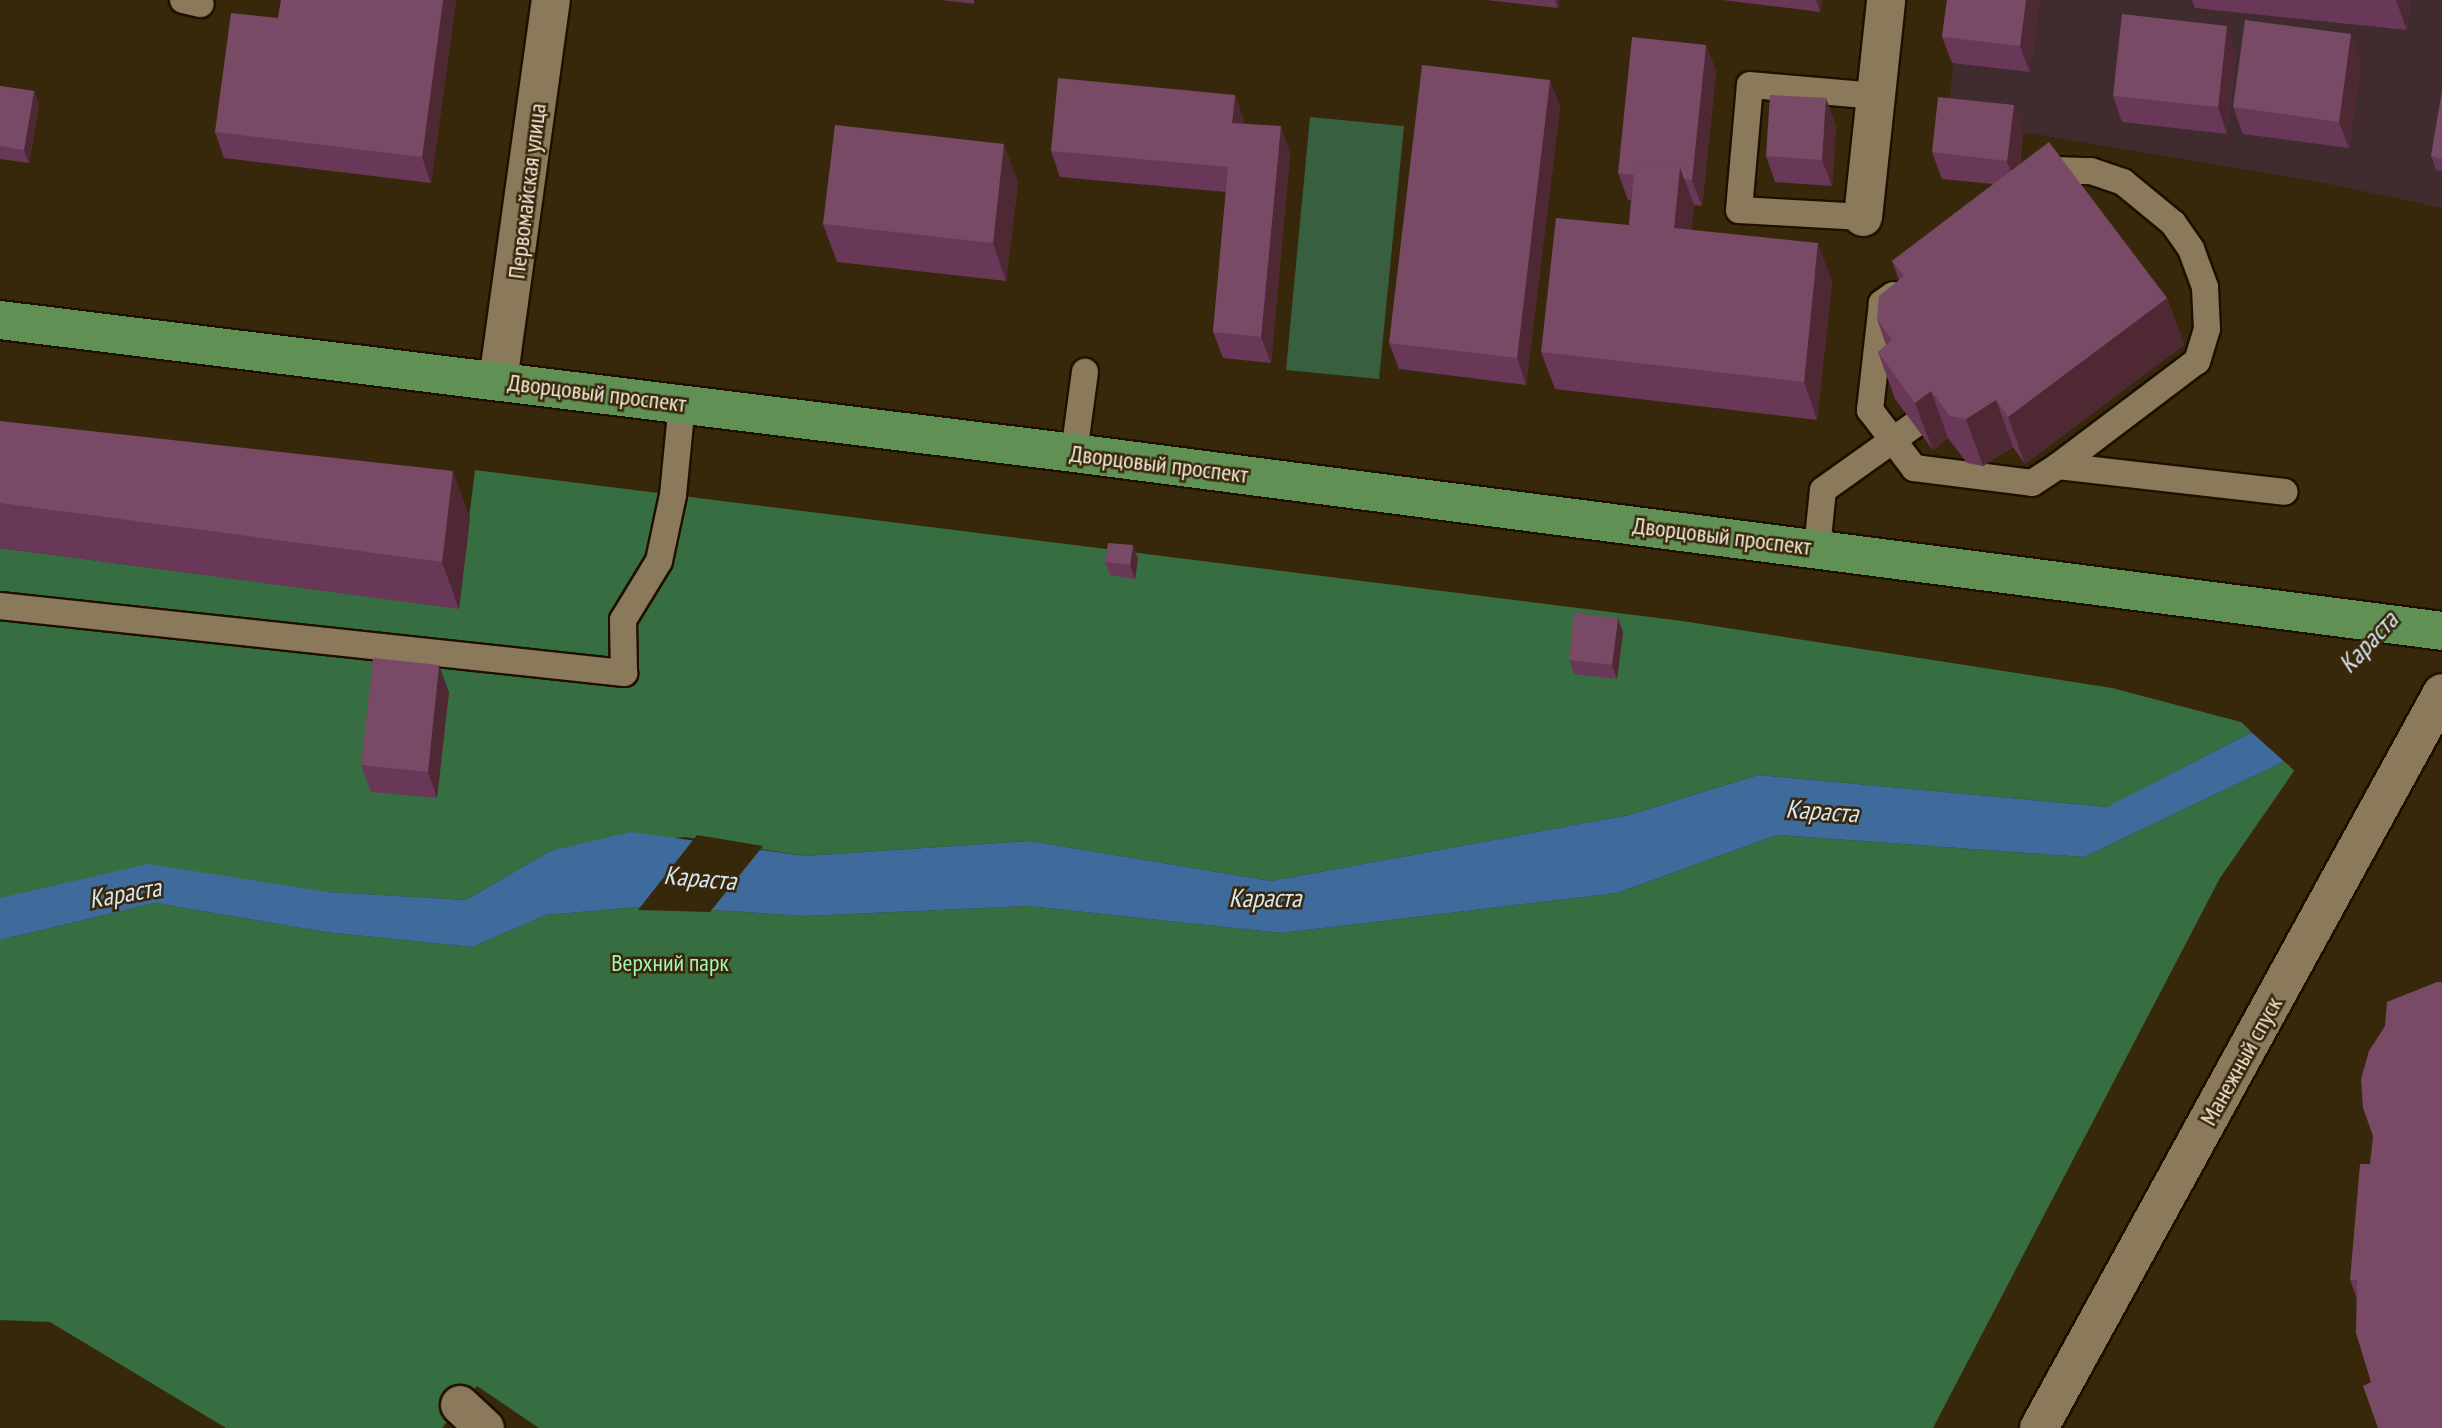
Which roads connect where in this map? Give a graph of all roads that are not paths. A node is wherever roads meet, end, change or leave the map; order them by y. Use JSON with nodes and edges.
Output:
{"nodes":[{"id":1,"x":551,"y":0,"type":"edge"},
{"id":2,"x":1886,"y":0,"type":"edge"},
{"id":3,"x":1875,"y":96,"type":"junction"},
{"id":4,"x":2023,"y":195,"type":"edge"},
{"id":5,"x":1863,"y":217,"type":"joint"},
{"id":6,"x":1914,"y":278,"type":"edge"},
{"id":7,"x":0,"y":320,"type":"edge"},
{"id":8,"x":1085,"y":372,"type":"dead end"},
{"id":9,"x":498,"y":381,"type":"junction"},
{"id":10,"x":682,"y":404,"type":"junction"},
{"id":11,"x":1914,"y":425,"type":"edge"},
{"id":12,"x":1891,"y":441,"type":"junction"},
{"id":13,"x":1074,"y":453,"type":"junction"},
{"id":14,"x":2058,"y":466,"type":"junction"},
{"id":15,"x":2285,"y":492,"type":"dead end"},
{"id":16,"x":1817,"y":548,"type":"junction"},
{"id":17,"x":0,"y":606,"type":"edge"},
{"id":18,"x":2433,"y":629,"type":"edge"},
{"id":19,"x":2442,"y":694,"type":"edge"},
{"id":20,"x":2039,"y":1428,"type":"edge"}],
"edges":[{"from":1,"to":9,"type":"main road","name":"Первомайская улица"},
{"from":2,"to":3,"type":"main road"},
{"from":3,"to":5,"type":"main road"},
{"from":3,"to":5,"type":"lane"},
{"from":4,"to":14,"type":"lane"},
{"from":6,"to":12,"type":"lane"},
{"from":7,"to":9,"type":"main road","name":"Дворцовый проспект"},
{"from":8,"to":13,"type":"lane"},
{"from":9,"to":10,"type":"main road","name":"Дворцовый проспект"},
{"from":10,"to":13,"type":"main road","name":"Дворцовый проспект"},
{"from":10,"to":17,"type":"lane"},
{"from":11,"to":12,"type":"lane"},
{"from":12,"to":14,"type":"lane"},
{"from":12,"to":16,"type":"lane"},
{"from":13,"to":16,"type":"main road","name":"Дворцовый проспект"},
{"from":14,"to":15,"type":"lane"},
{"from":16,"to":18,"type":"main road","name":"Дворцовый проспект"},
{"from":19,"to":20,"type":"main road","name":"Манежный спуск"}]}
